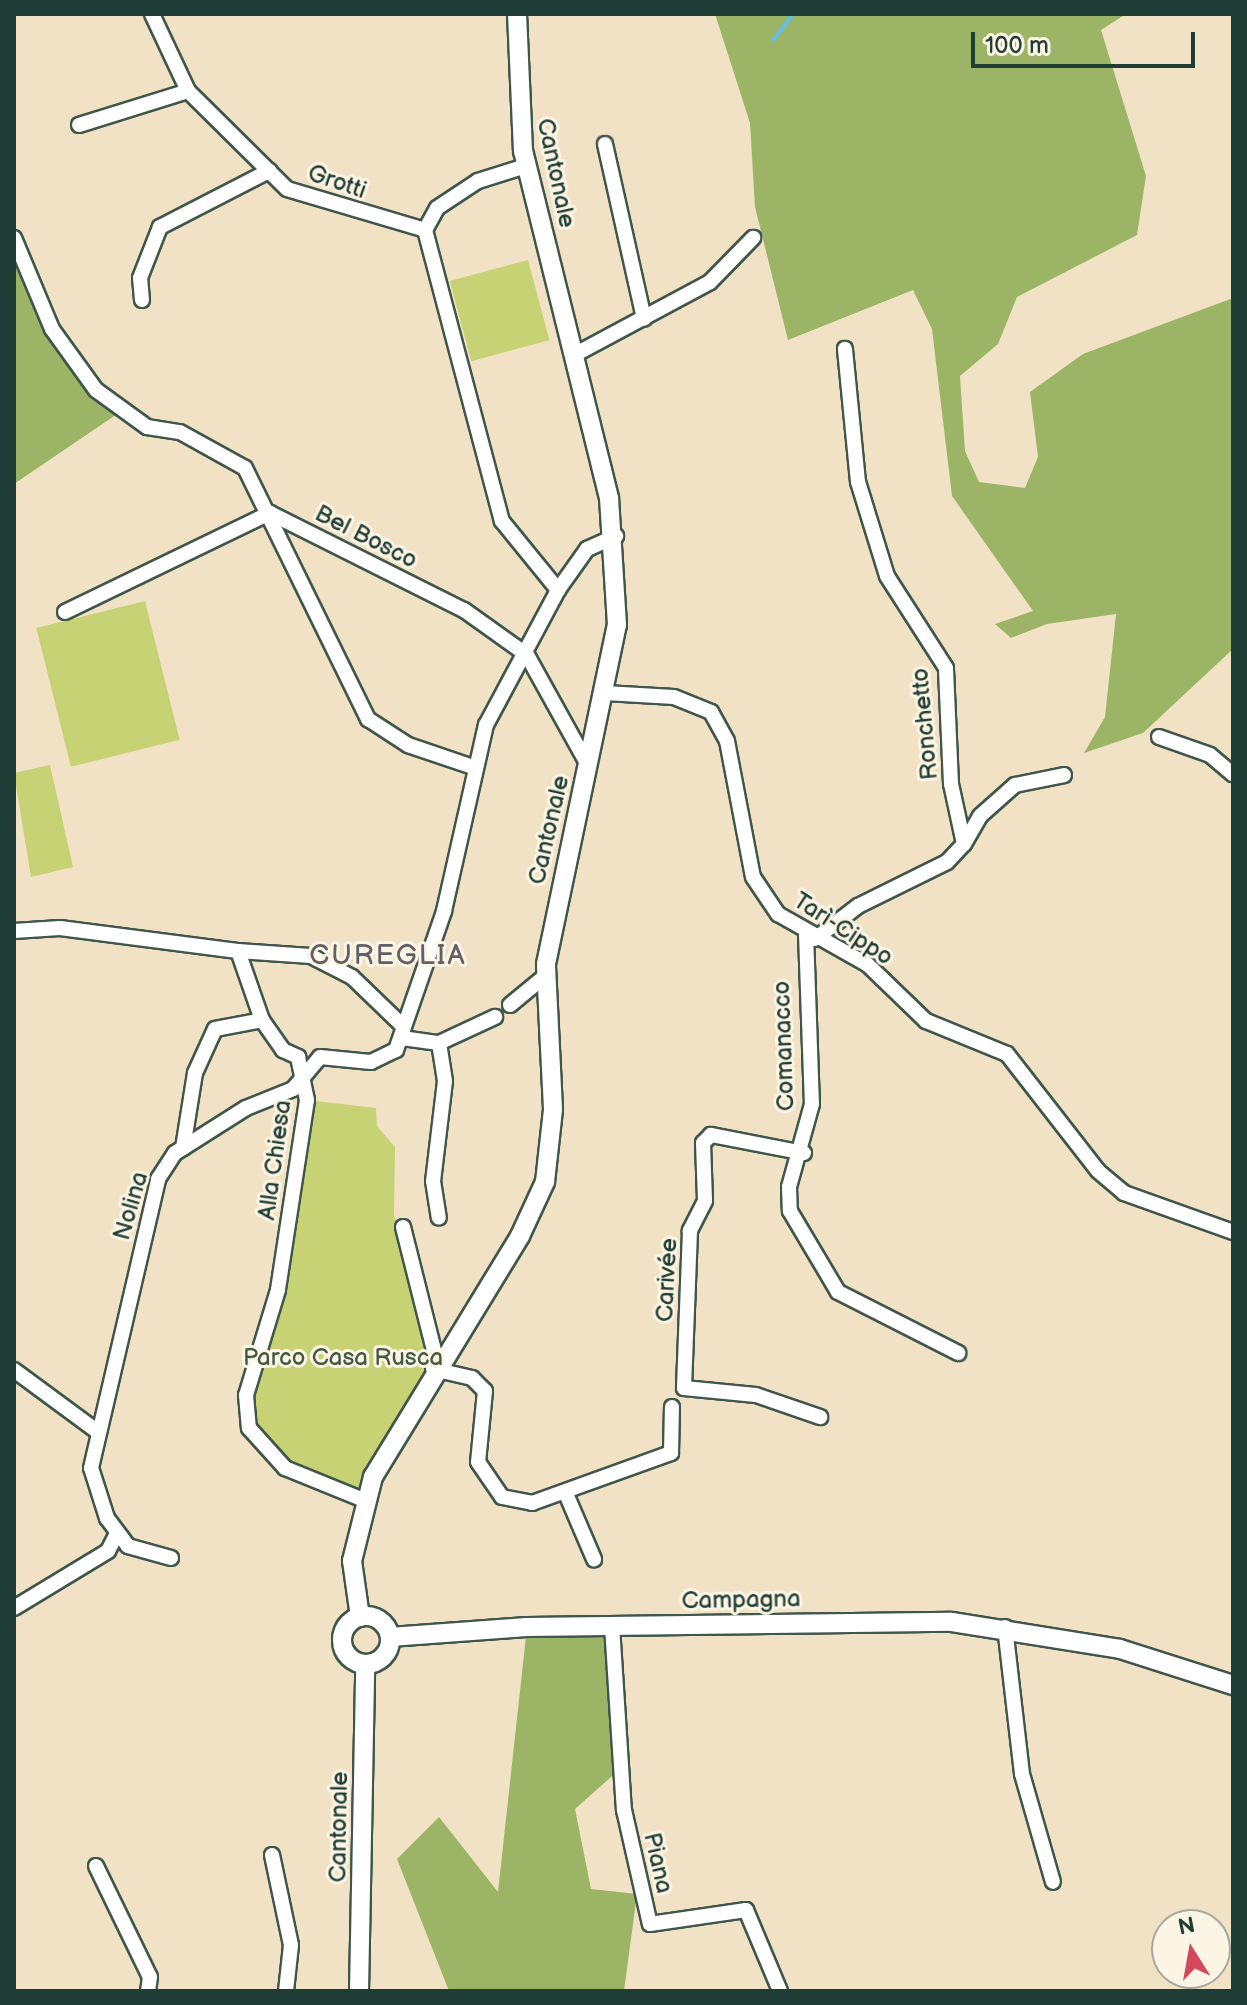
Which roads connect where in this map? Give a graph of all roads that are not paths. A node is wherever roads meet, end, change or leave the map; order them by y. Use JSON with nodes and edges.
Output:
{"nodes":[{"id":1,"x":517,"y":14,"type":"edge"},
{"id":2,"x":155,"y":15,"type":"edge"},
{"id":3,"x":188,"y":91,"type":"junction"},
{"id":4,"x":79,"y":125,"type":"dead end"},
{"id":5,"x":605,"y":144,"type":"dead end"},
{"id":6,"x":526,"y":166,"type":"junction"},
{"id":7,"x":269,"y":171,"type":"junction"},
{"id":8,"x":425,"y":230,"type":"junction"},
{"id":9,"x":14,"y":238,"type":"edge"},
{"id":10,"x":753,"y":238,"type":"dead end"},
{"id":11,"x":142,"y":300,"type":"dead end"},
{"id":12,"x":644,"y":319,"type":"junction"},
{"id":13,"x":845,"y":349,"type":"dead end"},
{"id":14,"x":574,"y":355,"type":"junction"},
{"id":15,"x":270,"y":513,"type":"junction"},
{"id":16,"x":616,"y":536,"type":"junction"},
{"id":17,"x":558,"y":590,"type":"junction"},
{"id":18,"x":65,"y":612,"type":"dead end"},
{"id":19,"x":527,"y":655,"type":"junction"},
{"id":20,"x":605,"y":693,"type":"junction"},
{"id":21,"x":1159,"y":737,"type":"dead end"},
{"id":22,"x":588,"y":765,"type":"junction"},
{"id":23,"x":473,"y":767,"type":"junction"},
{"id":24,"x":1233,"y":774,"type":"edge"},
{"id":25,"x":1064,"y":775,"type":"dead end"},
{"id":26,"x":964,"y":844,"type":"junction"},
{"id":27,"x":14,"y":931,"type":"edge"},
{"id":28,"x":810,"y":936,"type":"junction"},
{"id":29,"x":238,"y":951,"type":"junction"},
{"id":30,"x":545,"y":976,"type":"junction"},
{"id":31,"x":510,"y":1005,"type":"dead end"},
{"id":32,"x":495,"y":1017,"type":"dead end"},
{"id":33,"x":262,"y":1020,"type":"junction"},
{"id":34,"x":403,"y":1033,"type":"junction"},
{"id":35,"x":439,"y":1043,"type":"junction"},
{"id":36,"x":304,"y":1077,"type":"junction"},
{"id":37,"x":183,"y":1148,"type":"junction"},
{"id":38,"x":804,"y":1153,"type":"junction"},
{"id":39,"x":439,"y":1218,"type":"dead end"},
{"id":40,"x":403,"y":1227,"type":"dead end"},
{"id":41,"x":1233,"y":1232,"type":"edge"},
{"id":42,"x":958,"y":1353,"type":"dead end"},
{"id":43,"x":435,"y":1366,"type":"junction"},
{"id":44,"x":14,"y":1370,"type":"edge"},
{"id":45,"x":672,"y":1407,"type":"dead end"},
{"id":46,"x":820,"y":1417,"type":"dead end"},
{"id":47,"x":98,"y":1432,"type":"junction"},
{"id":48,"x":567,"y":1496,"type":"junction"},
{"id":49,"x":364,"y":1500,"type":"junction"},
{"id":50,"x":117,"y":1533,"type":"junction"},
{"id":51,"x":171,"y":1558,"type":"dead end"},
{"id":52,"x":594,"y":1559,"type":"dead end"},
{"id":53,"x":14,"y":1608,"type":"edge"},
{"id":54,"x":360,"y":1617,"type":"junction"},
{"id":55,"x":612,"y":1626,"type":"junction"},
{"id":56,"x":1005,"y":1627,"type":"junction"},
{"id":57,"x":390,"y":1637,"type":"junction"},
{"id":58,"x":365,"y":1664,"type":"junction"},
{"id":59,"x":1233,"y":1685,"type":"edge"},
{"id":60,"x":272,"y":1855,"type":"dead end"},
{"id":61,"x":96,"y":1866,"type":"dead end"},
{"id":62,"x":1053,"y":1882,"type":"dead end"},
{"id":63,"x":148,"y":1991,"type":"edge"},
{"id":64,"x":286,"y":1991,"type":"edge"},
{"id":65,"x":359,"y":1991,"type":"edge"},
{"id":66,"x":780,"y":1991,"type":"edge"}],
"edges":[{"from":1,"to":6,"type":"street","name":"Cantonale"},
{"from":2,"to":3,"type":"street","name":"Grotti"},
{"from":3,"to":4,"type":"street"},
{"from":3,"to":7,"type":"street","name":"Grotti"},
{"from":5,"to":12,"type":"street"},
{"from":6,"to":8,"type":"street"},
{"from":6,"to":14,"type":"street","name":"Cantonale"},
{"from":7,"to":8,"type":"street","name":"Grotti"},
{"from":7,"to":11,"type":"street"},
{"from":8,"to":17,"type":"street"},
{"from":9,"to":15,"type":"street"},
{"from":10,"to":12,"type":"street"},
{"from":12,"to":14,"type":"street"},
{"from":13,"to":26,"type":"street","name":"Ronchetto"},
{"from":14,"to":16,"type":"street","name":"Cantonale"},
{"from":15,"to":18,"type":"street"},
{"from":15,"to":19,"type":"street","name":"Bel Bosco"},
{"from":15,"to":23,"type":"street"},
{"from":16,"to":17,"type":"street"},
{"from":16,"to":20,"type":"street","name":"Cantonale"},
{"from":17,"to":19,"type":"street"},
{"from":19,"to":22,"type":"street","name":"Bel Bosco"},
{"from":19,"to":23,"type":"street"},
{"from":20,"to":22,"type":"street","name":"Cantonale"},
{"from":20,"to":28,"type":"street","name":"Tarì-Cippo"},
{"from":21,"to":24,"type":"street"},
{"from":22,"to":30,"type":"street","name":"Cantonale"},
{"from":23,"to":34,"type":"street"},
{"from":25,"to":26,"type":"street"},
{"from":26,"to":28,"type":"street"},
{"from":27,"to":29,"type":"street"},
{"from":28,"to":38,"type":"street","name":"Comanacco"},
{"from":28,"to":41,"type":"street","name":"Tarì-Cippo"},
{"from":29,"to":33,"type":"street","name":"Alla Chiesa"},
{"from":29,"to":34,"type":"street"},
{"from":30,"to":31,"type":"street"},
{"from":30,"to":43,"type":"street","name":"Cantonale"},
{"from":32,"to":35,"type":"street"},
{"from":33,"to":36,"type":"street","name":"Alla Chiesa"},
{"from":33,"to":37,"type":"street"},
{"from":34,"to":35,"type":"street"},
{"from":34,"to":36,"type":"street","name":"Nolina"},
{"from":35,"to":39,"type":"street"},
{"from":36,"to":37,"type":"street","name":"Nolina"},
{"from":36,"to":49,"type":"street","name":"Alla Chiesa"},
{"from":37,"to":47,"type":"street","name":"Nolina"},
{"from":38,"to":42,"type":"street","name":"Comanacco"},
{"from":38,"to":46,"type":"street","name":"Carivée"},
{"from":40,"to":43,"type":"street"},
{"from":43,"to":48,"type":"street"},
{"from":43,"to":49,"type":"street","name":"Cantonale"},
{"from":44,"to":47,"type":"street"},
{"from":45,"to":48,"type":"street"},
{"from":47,"to":50,"type":"street","name":"Nolina"},
{"from":48,"to":52,"type":"street"},
{"from":49,"to":54,"type":"street","name":"Cantonale"},
{"from":50,"to":51,"type":"street"},
{"from":50,"to":53,"type":"street"},
{"from":54,"to":57,"type":"street"},
{"from":54,"to":58,"type":"street"},
{"from":55,"to":56,"type":"street","name":"Campagna"},
{"from":55,"to":57,"type":"street","name":"Campagna"},
{"from":55,"to":66,"type":"street","name":"Piana"},
{"from":56,"to":59,"type":"street","name":"Campagna"},
{"from":56,"to":62,"type":"street"},
{"from":57,"to":58,"type":"street"},
{"from":58,"to":65,"type":"street","name":"Cantonale"},
{"from":60,"to":64,"type":"street"},
{"from":61,"to":63,"type":"street"}]}
